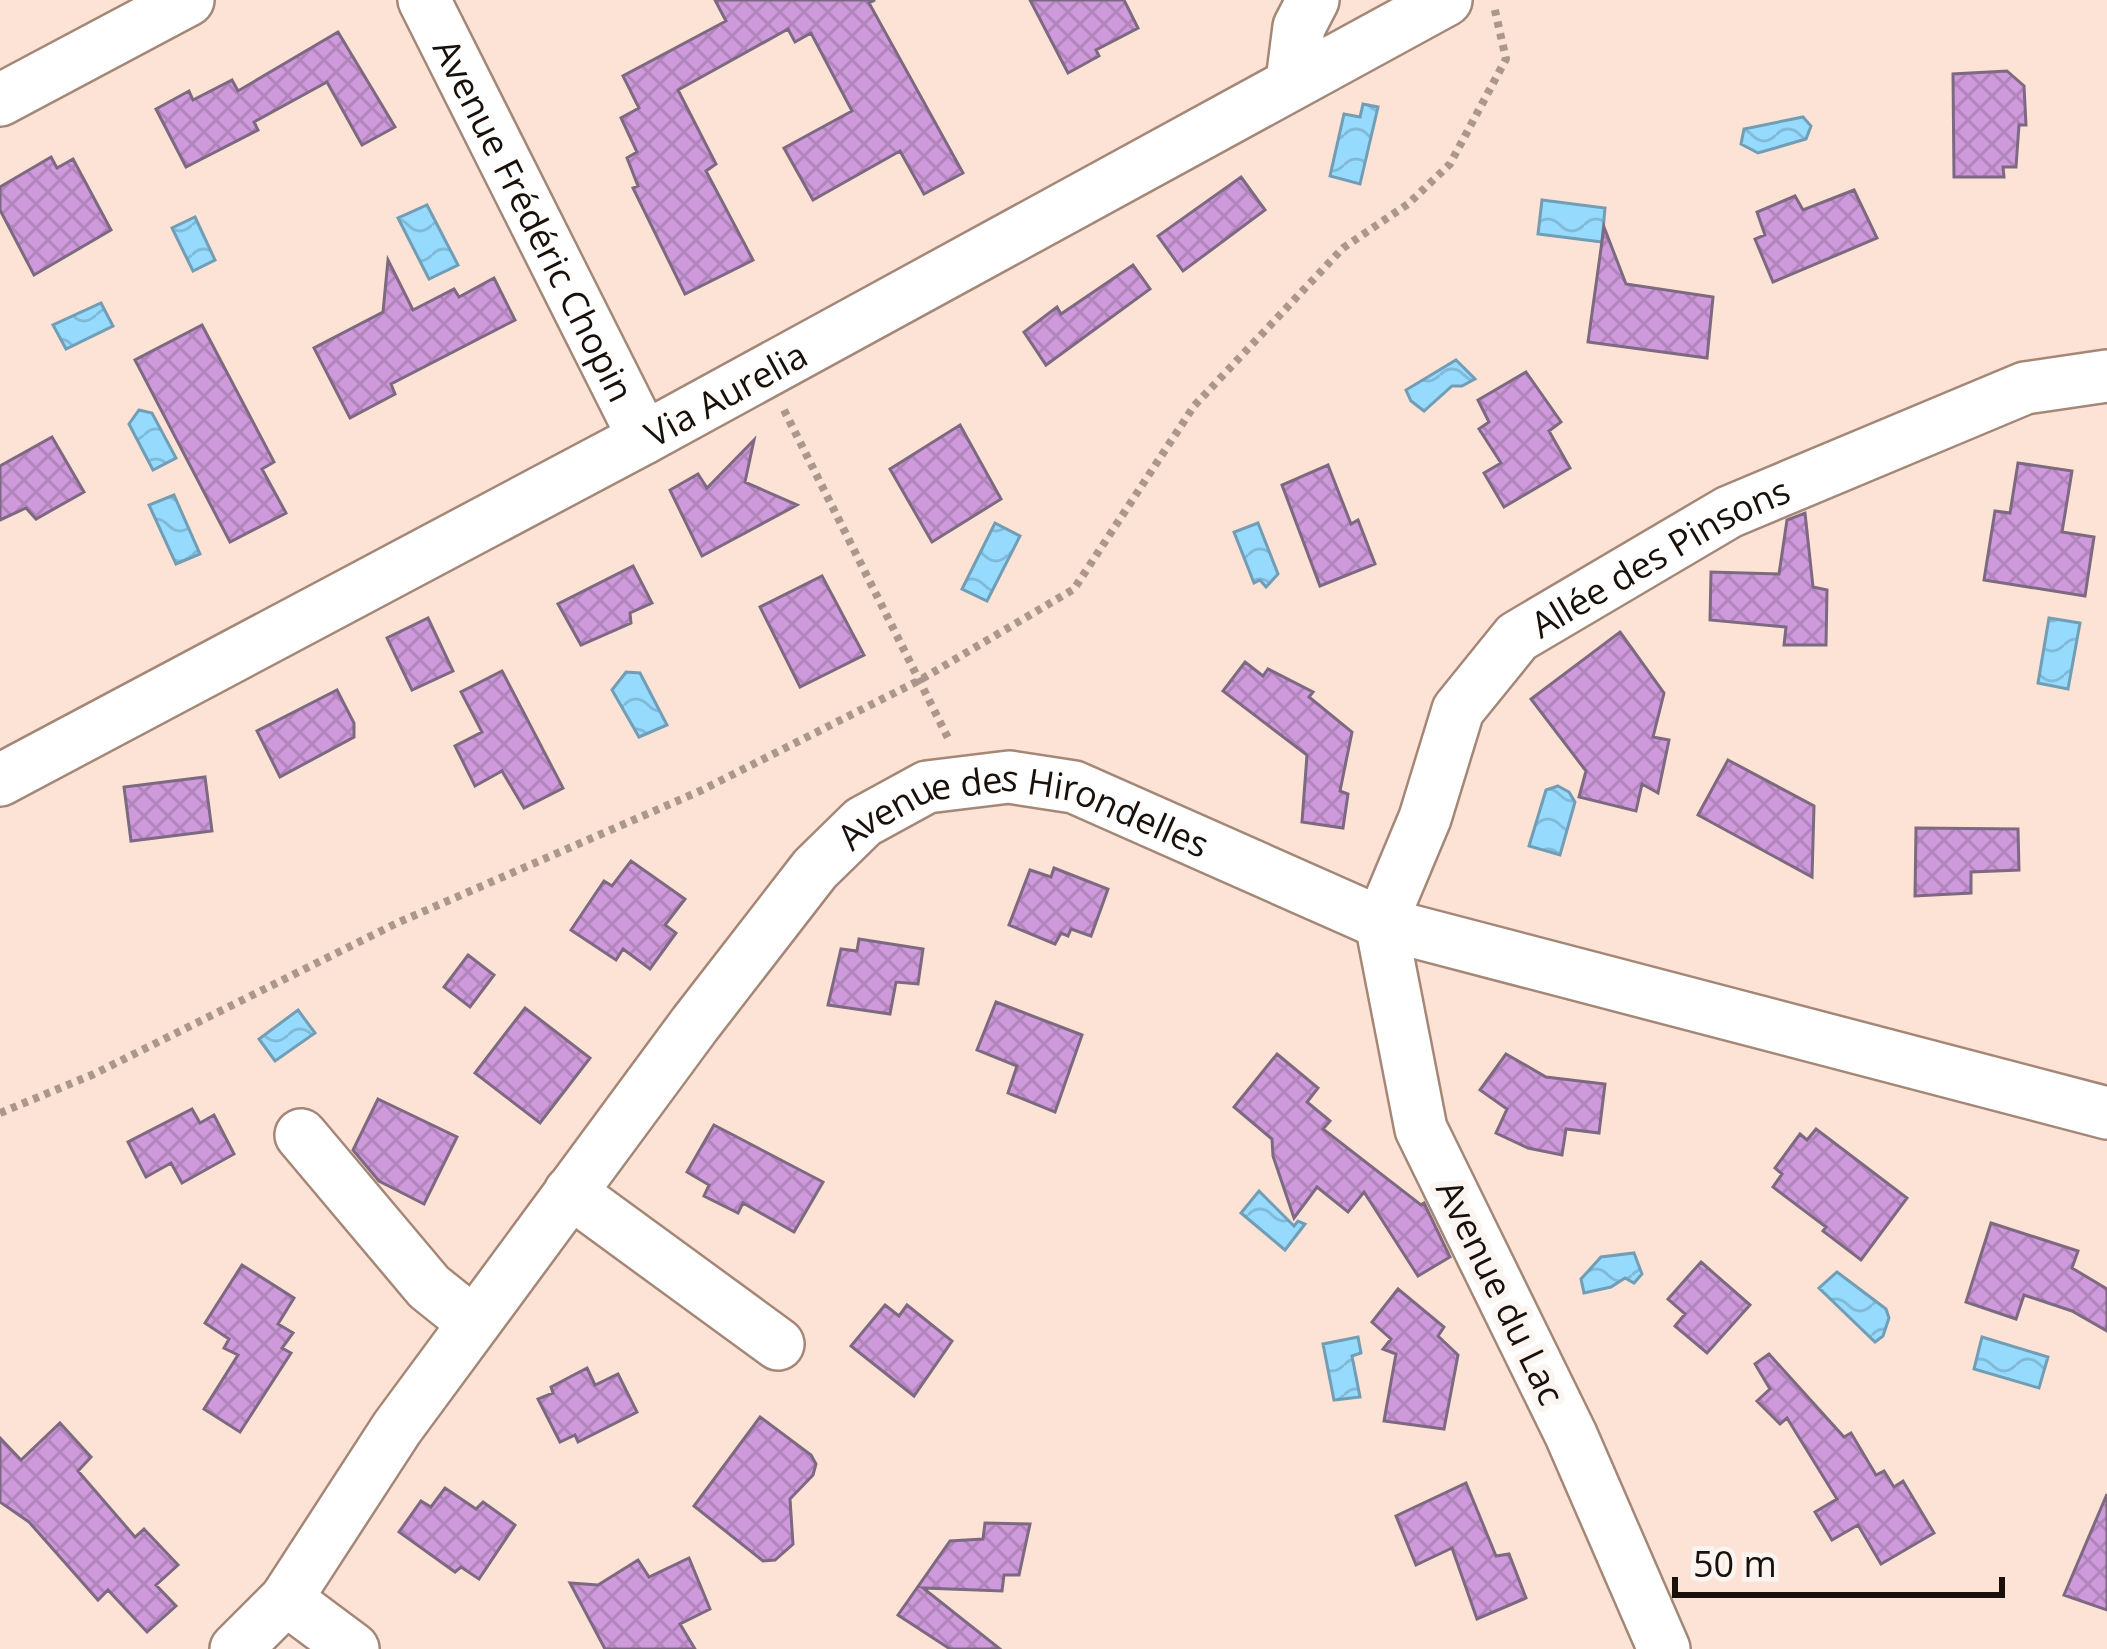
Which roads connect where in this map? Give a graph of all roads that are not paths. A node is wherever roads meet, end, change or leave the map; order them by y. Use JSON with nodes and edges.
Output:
{"nodes":[{"id":1,"x":188,"y":0,"type":"edge"},
{"id":2,"x":424,"y":0,"type":"edge"},
{"id":3,"x":1313,"y":0,"type":"edge"},
{"id":4,"x":1446,"y":0,"type":"edge"},
{"id":5,"x":1292,"y":81,"type":"junction"},
{"id":6,"x":0,"y":100,"type":"edge"},
{"id":7,"x":2107,"y":376,"type":"edge"},
{"id":8,"x":644,"y":438,"type":"junction"},
{"id":9,"x":0,"y":780,"type":"edge"},
{"id":10,"x":1381,"y":922,"type":"junction"},
{"id":11,"x":2107,"y":1113,"type":"edge"},
{"id":12,"x":301,"y":1135,"type":"dead end"},
{"id":13,"x":570,"y":1192,"type":"junction"},
{"id":14,"x":474,"y":1323,"type":"junction"},
{"id":15,"x":778,"y":1344,"type":"dead end"},
{"id":16,"x":286,"y":1599,"type":"junction"},
{"id":17,"x":236,"y":1649,"type":"edge"},
{"id":18,"x":353,"y":1649,"type":"edge"},
{"id":19,"x":1664,"y":1649,"type":"edge"}],
"edges":[{"from":1,"to":6,"type":"street"},
{"from":2,"to":8,"type":"street","name":"Avenue Frédéric Chopin"},
{"from":3,"to":5,"type":"street"},
{"from":4,"to":5,"type":"street","name":"Via Aurelia"},
{"from":5,"to":8,"type":"street","name":"Via Aurelia"},
{"from":7,"to":10,"type":"street","name":"Allée des Pinsons"},
{"from":8,"to":9,"type":"street","name":"Via Aurelia"},
{"from":10,"to":11,"type":"street","name":"Avenue des Hirondelles"},
{"from":10,"to":13,"type":"street","name":"Avenue des Hirondelles"},
{"from":10,"to":19,"type":"street","name":"Avenue du Lac"},
{"from":12,"to":14,"type":"street"},
{"from":13,"to":14,"type":"street","name":"Avenue des Hirondelles"},
{"from":13,"to":15,"type":"street"},
{"from":14,"to":16,"type":"street","name":"Avenue des Hirondelles"},
{"from":16,"to":17,"type":"street","name":"Avenue des Hirondelles"},
{"from":16,"to":18,"type":"street"}]}
